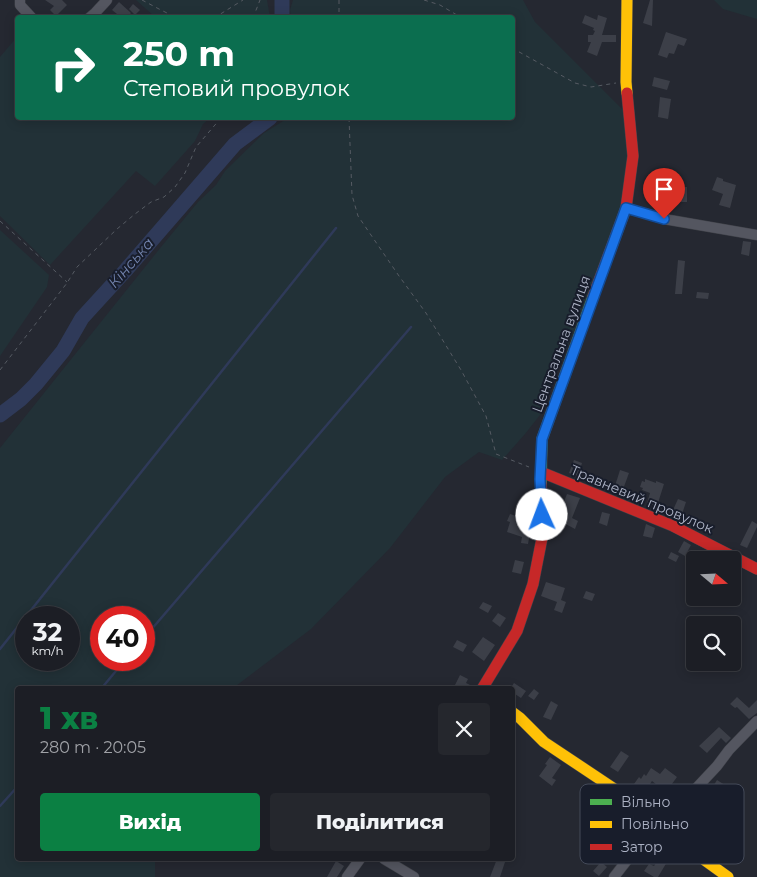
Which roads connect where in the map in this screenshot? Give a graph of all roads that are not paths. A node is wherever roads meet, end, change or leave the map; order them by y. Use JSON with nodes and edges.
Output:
{"nodes":[{"id":1,"x":20,"y":0,"type":"edge"},
{"id":2,"x":107,"y":0,"type":"edge"},
{"id":3,"x":627,"y":0,"type":"edge"},
{"id":4,"x":29,"y":15,"type":"edge"},
{"id":5,"x":93,"y":15,"type":"edge"},
{"id":6,"x":626,"y":208,"type":"junction"},
{"id":7,"x":757,"y":235,"type":"edge"},
{"id":8,"x":541,"y":472,"type":"junction"},
{"id":9,"x":757,"y":569,"type":"edge"},
{"id":10,"x":484,"y":686,"type":"edge"},
{"id":11,"x":515,"y":714,"type":"edge"},
{"id":12,"x":757,"y":721,"type":"edge"},
{"id":13,"x":607,"y":784,"type":"edge"},
{"id":14,"x":699,"y":784,"type":"edge"},
{"id":15,"x":359,"y":861,"type":"edge"},
{"id":16,"x":387,"y":861,"type":"edge"},
{"id":17,"x":624,"y":864,"type":"edge"},
{"id":18,"x":710,"y":864,"type":"edge"},
{"id":19,"x":347,"y":877,"type":"edge"},
{"id":20,"x":414,"y":877,"type":"edge"},
{"id":21,"x":614,"y":877,"type":"edge"},
{"id":22,"x":728,"y":877,"type":"edge"}],
"edges":[{"from":1,"to":4,"type":"street"},
{"from":2,"to":5,"type":"street"},
{"from":3,"to":6,"type":"street","name":"Центральна вулиця"},
{"from":6,"to":7,"type":"street"},
{"from":6,"to":8,"type":"street","name":"Центральна вулиця"},
{"from":8,"to":9,"type":"street","name":"Травневий провулок"},
{"from":8,"to":10,"type":"street","name":"Центральна вулиця"},
{"from":11,"to":13,"type":"street"},
{"from":12,"to":14,"type":"street"},
{"from":15,"to":19,"type":"street"},
{"from":16,"to":20,"type":"street"},
{"from":17,"to":21,"type":"street"},
{"from":18,"to":22,"type":"street"}]}
